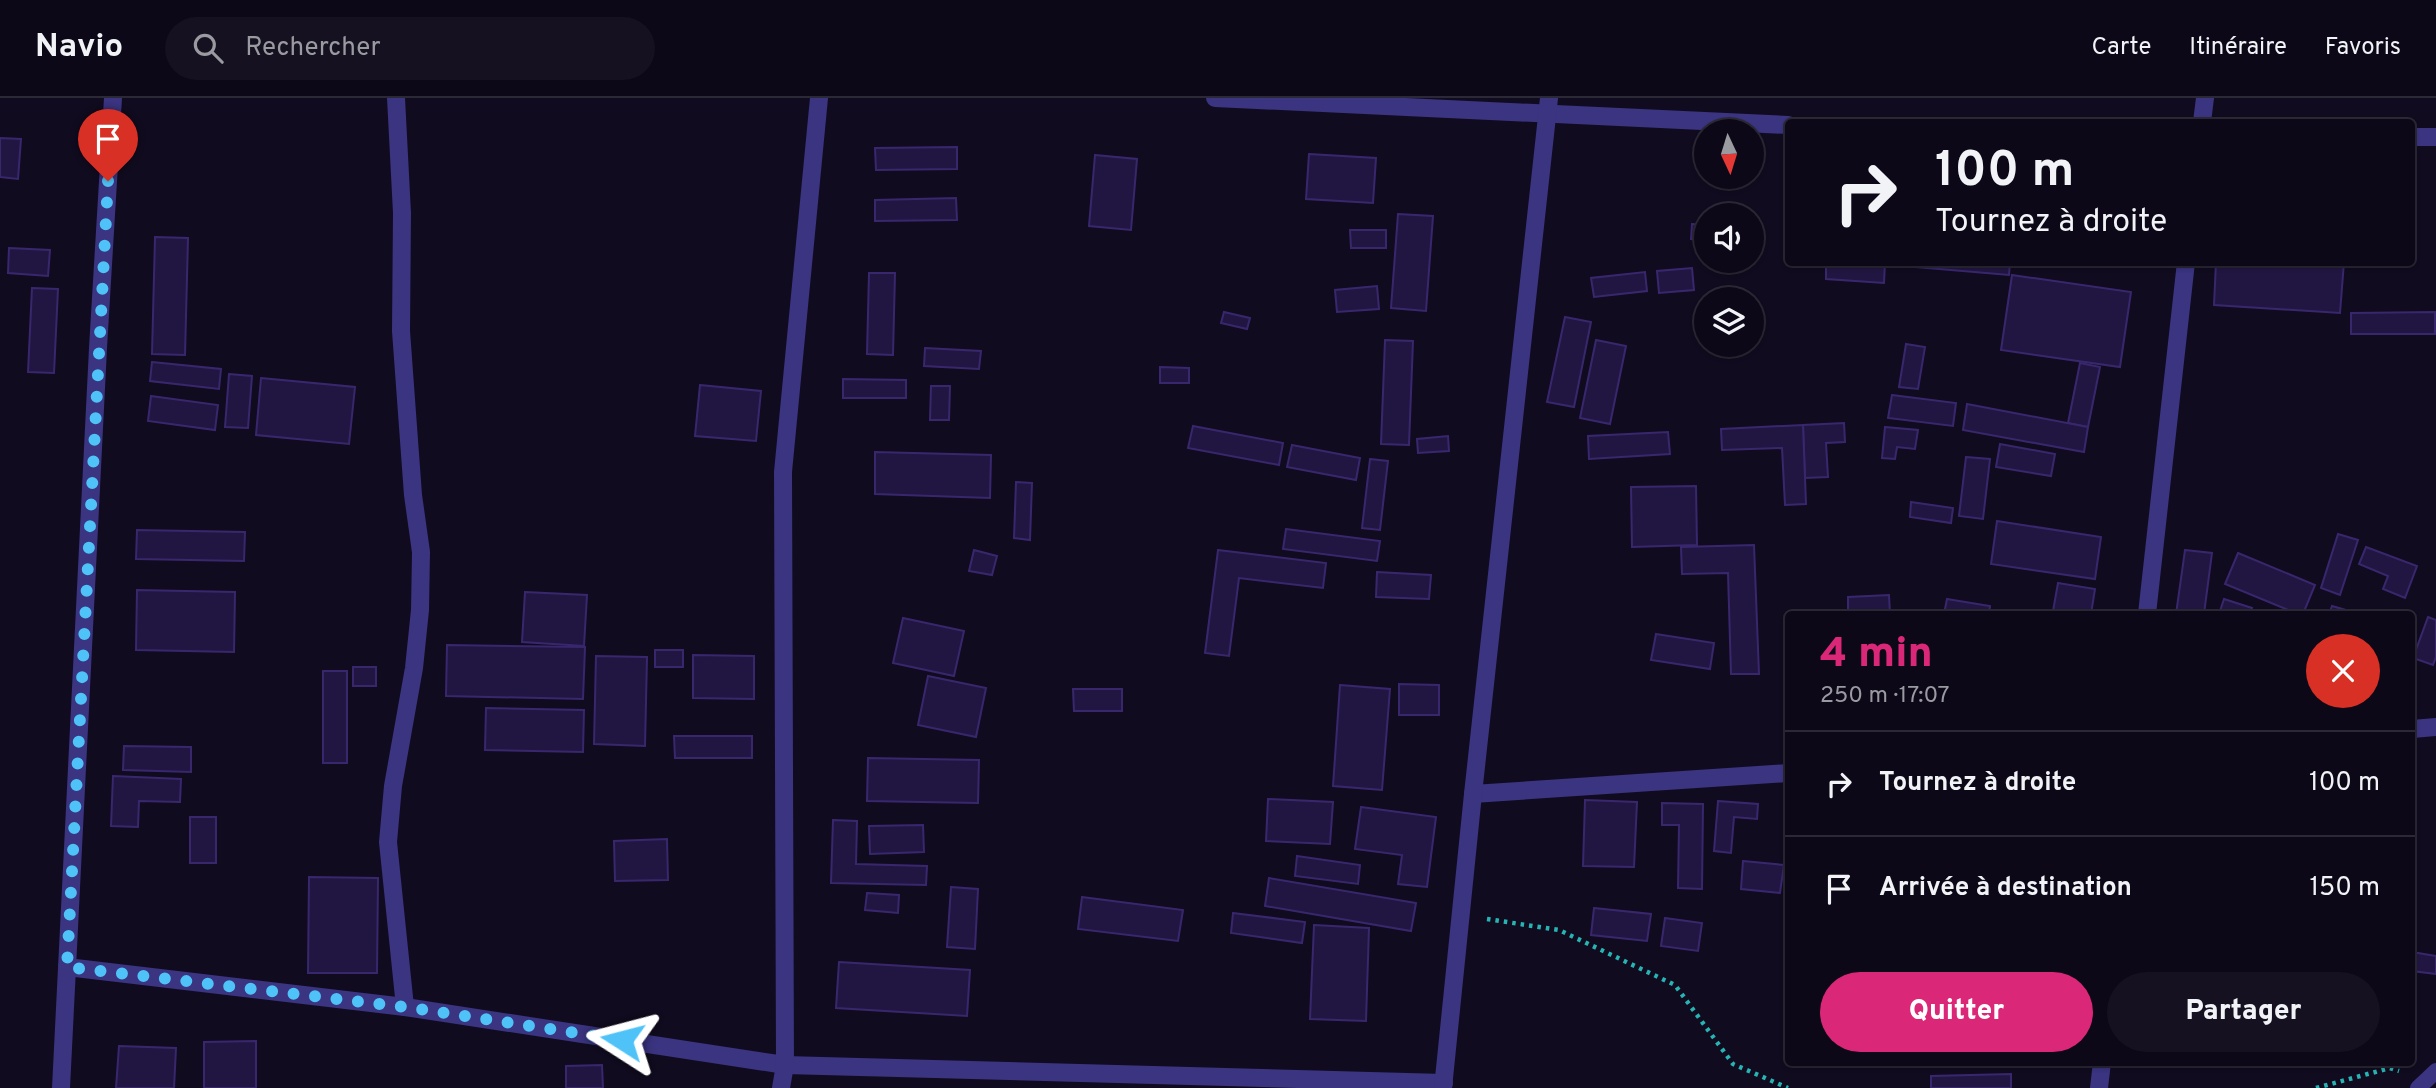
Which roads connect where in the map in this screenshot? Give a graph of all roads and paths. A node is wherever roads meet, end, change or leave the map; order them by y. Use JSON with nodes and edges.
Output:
{"nodes":[{"id":1,"x":113,"y":98,"type":"edge"},
{"id":2,"x":396,"y":98,"type":"edge"},
{"id":3,"x":819,"y":98,"type":"edge"},
{"id":4,"x":1215,"y":98,"type":"edge"},
{"id":5,"x":2205,"y":98,"type":"edge"},
{"id":6,"x":1548,"y":106,"type":"edge"},
{"id":7,"x":2202,"y":119,"type":"edge"},
{"id":8,"x":1785,"y":125,"type":"edge"},
{"id":9,"x":2415,"y":137,"type":"edge"},
{"id":10,"x":2436,"y":137,"type":"edge"},
{"id":11,"x":2186,"y":266,"type":"edge"},
{"id":12,"x":2147,"y":611,"type":"edge"},
{"id":13,"x":2436,"y":727,"type":"edge"},
{"id":14,"x":2415,"y":729,"type":"edge"},
{"id":15,"x":1785,"y":773,"type":"edge"},
{"id":16,"x":1473,"y":794,"type":"junction"},
{"id":17,"x":1460,"y":915,"type":"junction"},
{"id":18,"x":67,"y":967,"type":"junction"},
{"id":19,"x":405,"y":1007,"type":"junction"},
{"id":20,"x":785,"y":1065,"type":"junction"},
{"id":21,"x":2102,"y":1066,"type":"edge"},
{"id":22,"x":2427,"y":1080,"type":"edge"},
{"id":23,"x":1443,"y":1085,"type":"edge"},
{"id":24,"x":61,"y":1088,"type":"edge"},
{"id":25,"x":781,"y":1088,"type":"edge"},
{"id":26,"x":1788,"y":1088,"type":"edge"},
{"id":27,"x":2099,"y":1088,"type":"edge"},
{"id":28,"x":2316,"y":1088,"type":"edge"}],
"edges":[{"from":1,"to":18,"type":"street"},
{"from":2,"to":19,"type":"street"},
{"from":3,"to":20,"type":"street"},
{"from":4,"to":6,"type":"street"},
{"from":5,"to":7,"type":"street"},
{"from":6,"to":8,"type":"street"},
{"from":6,"to":16,"type":"street"},
{"from":9,"to":10,"type":"street"},
{"from":11,"to":12,"type":"street"},
{"from":13,"to":14,"type":"street"},
{"from":15,"to":16,"type":"street"},
{"from":16,"to":17,"type":"street"},
{"from":17,"to":23,"type":"street"},
{"from":17,"to":26,"type":"path"},
{"from":18,"to":19,"type":"street"},
{"from":18,"to":24,"type":"street"},
{"from":19,"to":20,"type":"street"},
{"from":20,"to":23,"type":"street"},
{"from":20,"to":25,"type":"street"},
{"from":21,"to":27,"type":"street"},
{"from":22,"to":28,"type":"path"}]}
